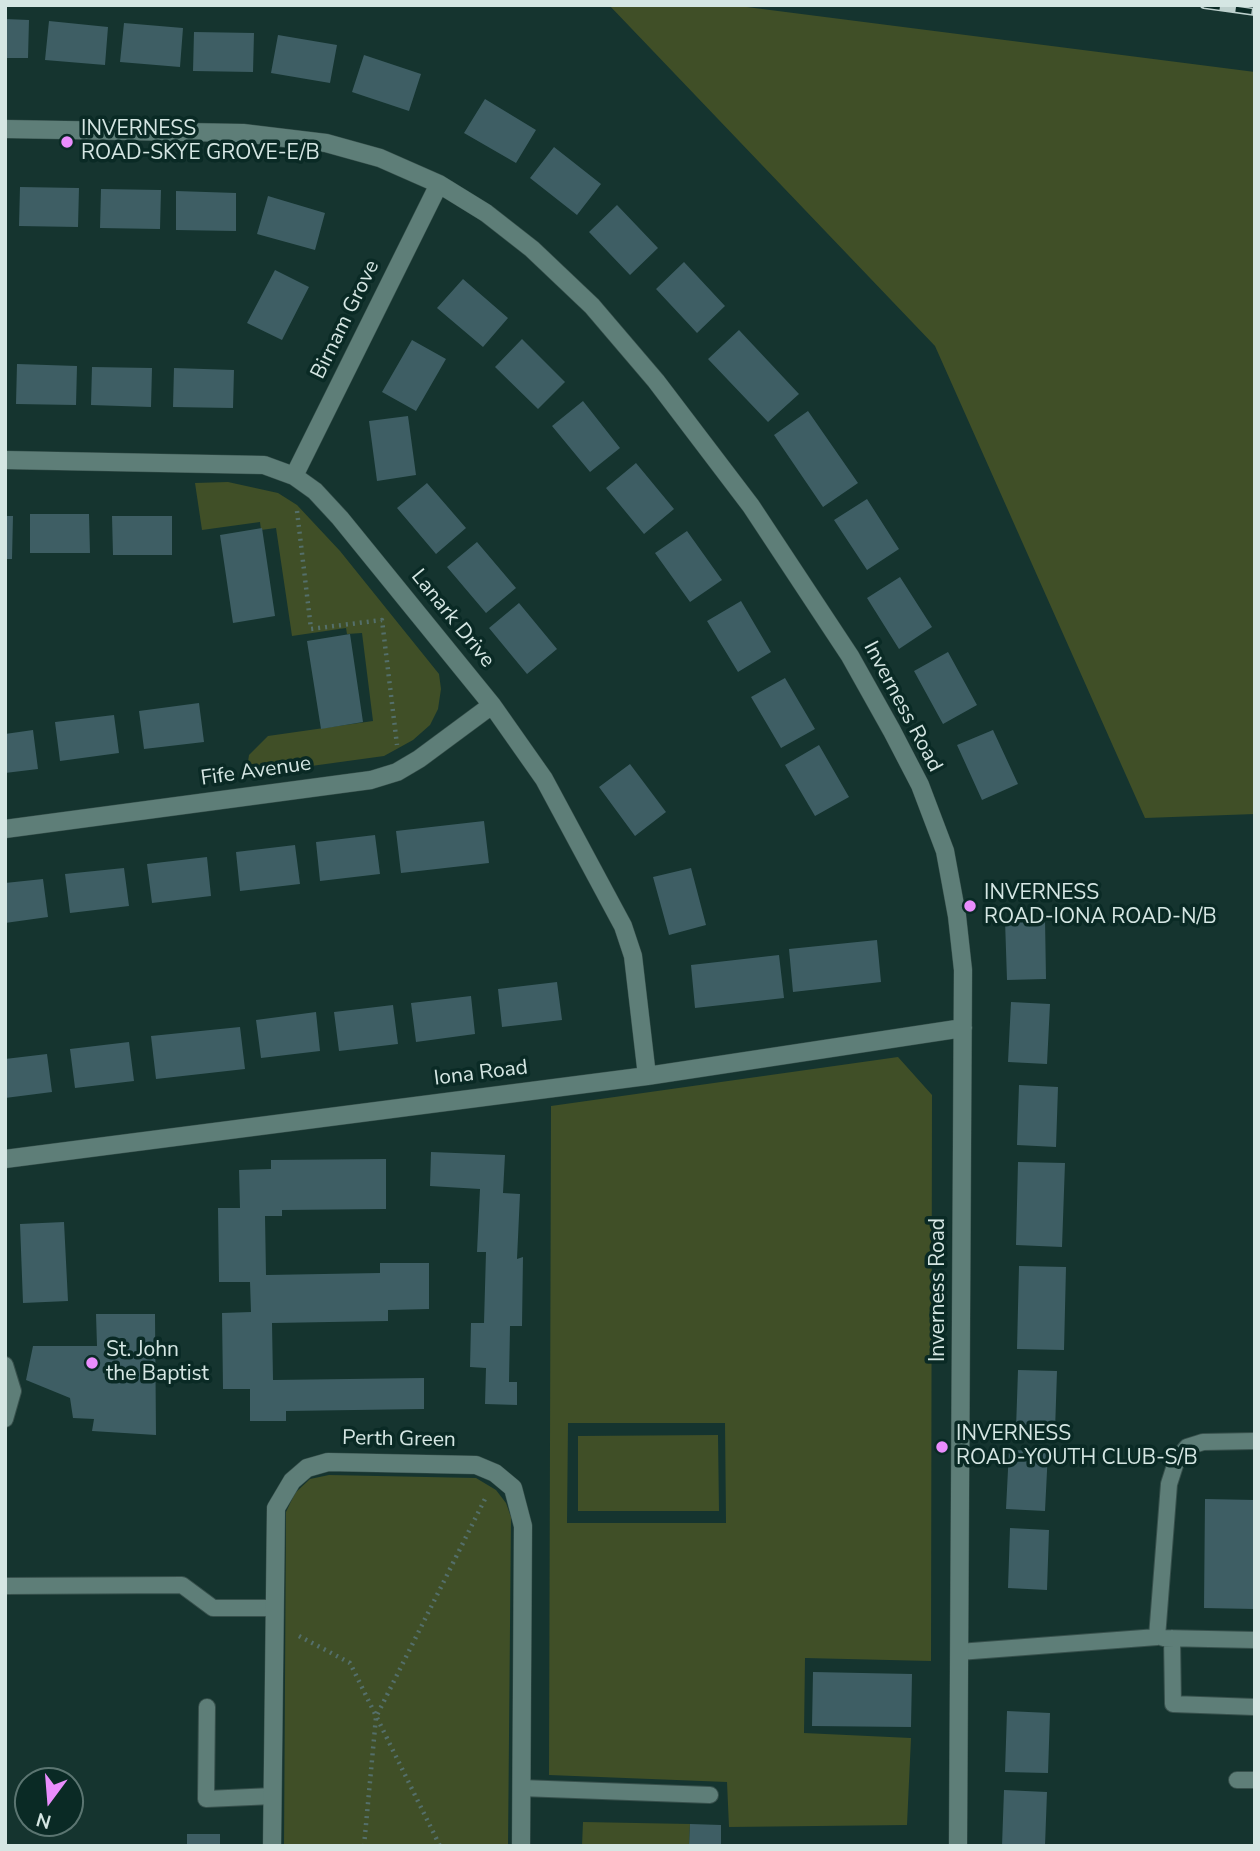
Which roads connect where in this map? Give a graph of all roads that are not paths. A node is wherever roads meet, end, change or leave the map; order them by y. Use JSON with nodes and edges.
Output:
{"nodes":[{"id":1,"x":5,"y":129,"type":"edge"},
{"id":2,"x":439,"y":184,"type":"junction"},
{"id":3,"x":5,"y":460,"type":"edge"},
{"id":4,"x":294,"y":475,"type":"junction"},
{"id":5,"x":492,"y":705,"type":"junction"},
{"id":6,"x":5,"y":830,"type":"edge"},
{"id":7,"x":963,"y":1028,"type":"junction"},
{"id":8,"x":647,"y":1076,"type":"junction"},
{"id":9,"x":5,"y":1159,"type":"edge"},
{"id":10,"x":5,"y":1366,"type":"edge"},
{"id":11,"x":5,"y":1419,"type":"edge"},
{"id":12,"x":1255,"y":1441,"type":"edge"},
{"id":13,"x":5,"y":1586,"type":"edge"},
{"id":14,"x":274,"y":1615,"type":"junction"},
{"id":15,"x":1164,"y":1638,"type":"junction"},
{"id":16,"x":1255,"y":1640,"type":"edge"},
{"id":17,"x":959,"y":1652,"type":"junction"},
{"id":18,"x":207,"y":1706,"type":"dead end"},
{"id":19,"x":1255,"y":1707,"type":"edge"},
{"id":20,"x":1237,"y":1780,"type":"dead end"},
{"id":21,"x":1255,"y":1780,"type":"edge"},
{"id":22,"x":522,"y":1788,"type":"junction"},
{"id":23,"x":710,"y":1795,"type":"dead end"},
{"id":24,"x":273,"y":1796,"type":"junction"},
{"id":25,"x":272,"y":1846,"type":"edge"},
{"id":26,"x":521,"y":1846,"type":"edge"},
{"id":27,"x":958,"y":1846,"type":"edge"}],
"edges":[{"from":1,"to":2,"type":"street","name":"Inverness Road"},
{"from":2,"to":4,"type":"street","name":"Birnam Grove"},
{"from":2,"to":7,"type":"street","name":"Inverness Road"},
{"from":3,"to":4,"type":"street","name":"Lanark Drive"},
{"from":4,"to":5,"type":"street","name":"Lanark Drive"},
{"from":5,"to":6,"type":"street","name":"Fife Avenue"},
{"from":5,"to":8,"type":"street","name":"Lanark Drive"},
{"from":7,"to":8,"type":"street","name":"Iona Road"},
{"from":7,"to":17,"type":"street","name":"Inverness Road"},
{"from":8,"to":9,"type":"street","name":"Iona Road"},
{"from":10,"to":11,"type":"lane"},
{"from":12,"to":15,"type":"lane"},
{"from":13,"to":14,"type":"lane"},
{"from":14,"to":22,"type":"street","name":"Perth Green"},
{"from":14,"to":24,"type":"street","name":"Perth Green"},
{"from":15,"to":16,"type":"lane"},
{"from":15,"to":17,"type":"lane"},
{"from":15,"to":19,"type":"lane"},
{"from":17,"to":27,"type":"street","name":"Inverness Road"},
{"from":18,"to":24,"type":"lane"},
{"from":20,"to":21,"type":"lane"},
{"from":22,"to":23,"type":"lane"},
{"from":22,"to":26,"type":"street","name":"Perth Green"},
{"from":24,"to":25,"type":"street","name":"Perth Green"}]}
